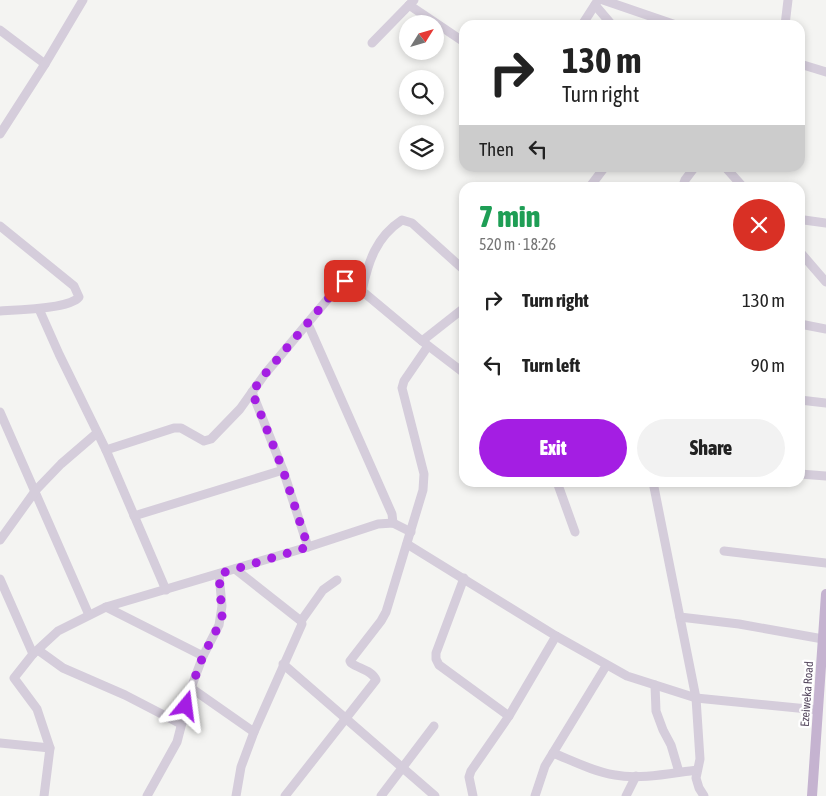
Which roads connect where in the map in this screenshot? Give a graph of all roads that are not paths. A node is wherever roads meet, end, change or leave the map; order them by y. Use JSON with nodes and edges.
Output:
{"nodes":[{"id":1,"x":82,"y":0,"type":"edge"},
{"id":2,"x":788,"y":0,"type":"edge"},
{"id":3,"x":411,"y":2,"type":"edge"},
{"id":4,"x":599,"y":2,"type":"edge"},
{"id":5,"x":586,"y":20,"type":"edge"},
{"id":6,"x":609,"y":20,"type":"edge"},
{"id":7,"x":659,"y":20,"type":"edge"},
{"id":8,"x":786,"y":20,"type":"edge"},
{"id":9,"x":0,"y":30,"type":"edge"},
{"id":10,"x":459,"y":38,"type":"edge"},
{"id":11,"x":372,"y":43,"type":"dead end"},
{"id":12,"x":45,"y":64,"type":"junction"},
{"id":13,"x":805,"y":66,"type":"edge"},
{"id":14,"x":826,"y":72,"type":"edge"},
{"id":15,"x":0,"y":134,"type":"edge"},
{"id":16,"x":730,"y":172,"type":"edge"},
{"id":17,"x":739,"y":182,"type":"edge"},
{"id":18,"x":805,"y":220,"type":"edge"},
{"id":19,"x":826,"y":223,"type":"edge"},
{"id":20,"x":0,"y":226,"type":"edge"},
{"id":21,"x":805,"y":258,"type":"edge"},
{"id":22,"x":459,"y":265,"type":"edge"},
{"id":23,"x":826,"y":282,"type":"edge"},
{"id":24,"x":362,"y":291,"type":"junction"},
{"id":25,"x":39,"y":309,"type":"junction"},
{"id":26,"x":0,"y":311,"type":"edge"},
{"id":27,"x":459,"y":313,"type":"edge"},
{"id":28,"x":308,"y":324,"type":"junction"},
{"id":29,"x":805,"y":325,"type":"edge"},
{"id":30,"x":826,"y":329,"type":"edge"},
{"id":31,"x":425,"y":344,"type":"junction"},
{"id":32,"x":459,"y":369,"type":"edge"},
{"id":33,"x":252,"y":392,"type":"junction"},
{"id":34,"x":805,"y":401,"type":"edge"},
{"id":35,"x":826,"y":403,"type":"edge"},
{"id":36,"x":0,"y":412,"type":"edge"},
{"id":37,"x":97,"y":433,"type":"junction"},
{"id":38,"x":106,"y":450,"type":"junction"},
{"id":39,"x":283,"y":470,"type":"junction"},
{"id":40,"x":805,"y":474,"type":"edge"},
{"id":41,"x":826,"y":476,"type":"edge"},
{"id":42,"x":559,"y":487,"type":"edge"},
{"id":43,"x":654,"y":487,"type":"edge"},
{"id":44,"x":36,"y":490,"type":"junction"},
{"id":45,"x":134,"y":516,"type":"junction"},
{"id":46,"x":393,"y":523,"type":"junction"},
{"id":47,"x":411,"y":532,"type":"junction"},
{"id":48,"x":575,"y":532,"type":"dead end"},
{"id":49,"x":0,"y":540,"type":"edge"},
{"id":50,"x":408,"y":544,"type":"junction"},
{"id":51,"x":308,"y":547,"type":"junction"},
{"id":52,"x":724,"y":551,"type":"dead end"},
{"id":53,"x":826,"y":563,"type":"edge"},
{"id":54,"x":235,"y":569,"type":"junction"},
{"id":55,"x":219,"y":574,"type":"junction"},
{"id":56,"x":464,"y":578,"type":"junction"},
{"id":57,"x":0,"y":579,"type":"edge"},
{"id":58,"x":336,"y":580,"type":"dead end"},
{"id":59,"x":166,"y":590,"type":"junction"},
{"id":60,"x":826,"y":594,"type":"edge"},
{"id":61,"x":106,"y":607,"type":"junction"},
{"id":62,"x":89,"y":615,"type":"junction"},
{"id":63,"x":680,"y":617,"type":"junction"},
{"id":64,"x":825,"y":620,"type":"edge"},
{"id":65,"x":301,"y":621,"type":"junction"},
{"id":66,"x":556,"y":636,"type":"junction"},
{"id":67,"x":823,"y":639,"type":"junction"},
{"id":68,"x":36,"y":652,"type":"junction"},
{"id":69,"x":203,"y":656,"type":"junction"},
{"id":70,"x":283,"y":664,"type":"junction"},
{"id":71,"x":606,"y":666,"type":"junction"},
{"id":72,"x":655,"y":685,"type":"junction"},
{"id":73,"x":191,"y":688,"type":"junction"},
{"id":74,"x":696,"y":698,"type":"junction"},
{"id":75,"x":818,"y":710,"type":"junction"},
{"id":76,"x":509,"y":716,"type":"junction"},
{"id":77,"x":346,"y":718,"type":"junction"},
{"id":78,"x":181,"y":724,"type":"junction"},
{"id":79,"x":434,"y":726,"type":"dead end"},
{"id":80,"x":254,"y":732,"type":"junction"},
{"id":81,"x":0,"y":743,"type":"edge"},
{"id":82,"x":50,"y":748,"type":"junction"},
{"id":83,"x":553,"y":753,"type":"junction"},
{"id":84,"x":402,"y":768,"type":"junction"},
{"id":85,"x":697,"y":770,"type":"junction"},
{"id":86,"x":679,"y":772,"type":"junction"},
{"id":87,"x":636,"y":776,"type":"junction"},
{"id":88,"x":44,"y":796,"type":"edge"},
{"id":89,"x":147,"y":796,"type":"edge"},
{"id":90,"x":236,"y":796,"type":"edge"},
{"id":91,"x":285,"y":796,"type":"edge"},
{"id":92,"x":381,"y":796,"type":"edge"},
{"id":93,"x":435,"y":796,"type":"edge"},
{"id":94,"x":473,"y":796,"type":"edge"},
{"id":95,"x":535,"y":796,"type":"edge"},
{"id":96,"x":626,"y":796,"type":"edge"},
{"id":97,"x":704,"y":796,"type":"edge"},
{"id":98,"x":812,"y":796,"type":"edge"}],
"edges":[{"from":1,"to":12,"type":"street"},
{"from":2,"to":8,"type":"street"},
{"from":3,"to":10,"type":"street"},
{"from":3,"to":11,"type":"street"},
{"from":4,"to":5,"type":"street"},
{"from":4,"to":6,"type":"street"},
{"from":4,"to":7,"type":"street"},
{"from":9,"to":12,"type":"street"},
{"from":12,"to":15,"type":"street"},
{"from":13,"to":14,"type":"street"},
{"from":16,"to":17,"type":"street"},
{"from":18,"to":19,"type":"street"},
{"from":20,"to":25,"type":"street"},
{"from":21,"to":23,"type":"street"},
{"from":22,"to":24,"type":"street"},
{"from":24,"to":28,"type":"street"},
{"from":24,"to":31,"type":"street"},
{"from":25,"to":26,"type":"street"},
{"from":25,"to":37,"type":"street"},
{"from":27,"to":31,"type":"street"},
{"from":28,"to":33,"type":"street"},
{"from":28,"to":46,"type":"street"},
{"from":29,"to":30,"type":"street"},
{"from":31,"to":32,"type":"street"},
{"from":31,"to":47,"type":"street"},
{"from":33,"to":38,"type":"street"},
{"from":33,"to":39,"type":"street"},
{"from":34,"to":35,"type":"street"},
{"from":36,"to":44,"type":"street"},
{"from":37,"to":38,"type":"street"},
{"from":37,"to":44,"type":"street"},
{"from":38,"to":45,"type":"street"},
{"from":39,"to":45,"type":"street"},
{"from":39,"to":51,"type":"street"},
{"from":40,"to":41,"type":"street"},
{"from":42,"to":48,"type":"street"},
{"from":43,"to":63,"type":"street"},
{"from":44,"to":49,"type":"street"},
{"from":44,"to":62,"type":"street"},
{"from":45,"to":59,"type":"street"},
{"from":46,"to":47,"type":"street"},
{"from":46,"to":51,"type":"street"},
{"from":47,"to":50,"type":"street"},
{"from":50,"to":56,"type":"street"},
{"from":50,"to":77,"type":"street"},
{"from":51,"to":54,"type":"street"},
{"from":52,"to":53,"type":"street"},
{"from":54,"to":55,"type":"street"},
{"from":54,"to":65,"type":"street"},
{"from":55,"to":59,"type":"street"},
{"from":55,"to":69,"type":"street"},
{"from":56,"to":66,"type":"street"},
{"from":56,"to":76,"type":"street"},
{"from":57,"to":68,"type":"street"},
{"from":58,"to":65,"type":"street"},
{"from":59,"to":61,"type":"street"},
{"from":60,"to":64,"type":"main road","name":"Ezeiweka Road"},
{"from":61,"to":62,"type":"street"},
{"from":61,"to":69,"type":"street"},
{"from":62,"to":68,"type":"street"},
{"from":63,"to":67,"type":"street"},
{"from":63,"to":74,"type":"street"},
{"from":64,"to":67,"type":"main road","name":"Ezeiweka Road"},
{"from":65,"to":70,"type":"street"},
{"from":66,"to":71,"type":"street"},
{"from":66,"to":76,"type":"street"},
{"from":67,"to":75,"type":"main road","name":"Ezeiweka Road"},
{"from":68,"to":78,"type":"street"},
{"from":68,"to":82,"type":"street"},
{"from":69,"to":73,"type":"street"},
{"from":70,"to":77,"type":"street"},
{"from":70,"to":80,"type":"street"},
{"from":71,"to":72,"type":"street"},
{"from":71,"to":83,"type":"street"},
{"from":72,"to":74,"type":"street"},
{"from":72,"to":86,"type":"street"},
{"from":73,"to":78,"type":"street"},
{"from":73,"to":80,"type":"street"},
{"from":74,"to":75,"type":"street"},
{"from":74,"to":85,"type":"street"},
{"from":75,"to":98,"type":"main road","name":"Ezeiweka Road"},
{"from":76,"to":94,"type":"street"},
{"from":77,"to":84,"type":"street"},
{"from":77,"to":91,"type":"street"},
{"from":78,"to":89,"type":"street"},
{"from":79,"to":84,"type":"street"},
{"from":80,"to":90,"type":"street"},
{"from":81,"to":82,"type":"street"},
{"from":82,"to":88,"type":"street"},
{"from":83,"to":87,"type":"street"},
{"from":83,"to":95,"type":"street"},
{"from":84,"to":92,"type":"street"},
{"from":84,"to":93,"type":"street"},
{"from":85,"to":86,"type":"street"},
{"from":85,"to":97,"type":"street"},
{"from":86,"to":87,"type":"street"},
{"from":87,"to":96,"type":"street"}]}
